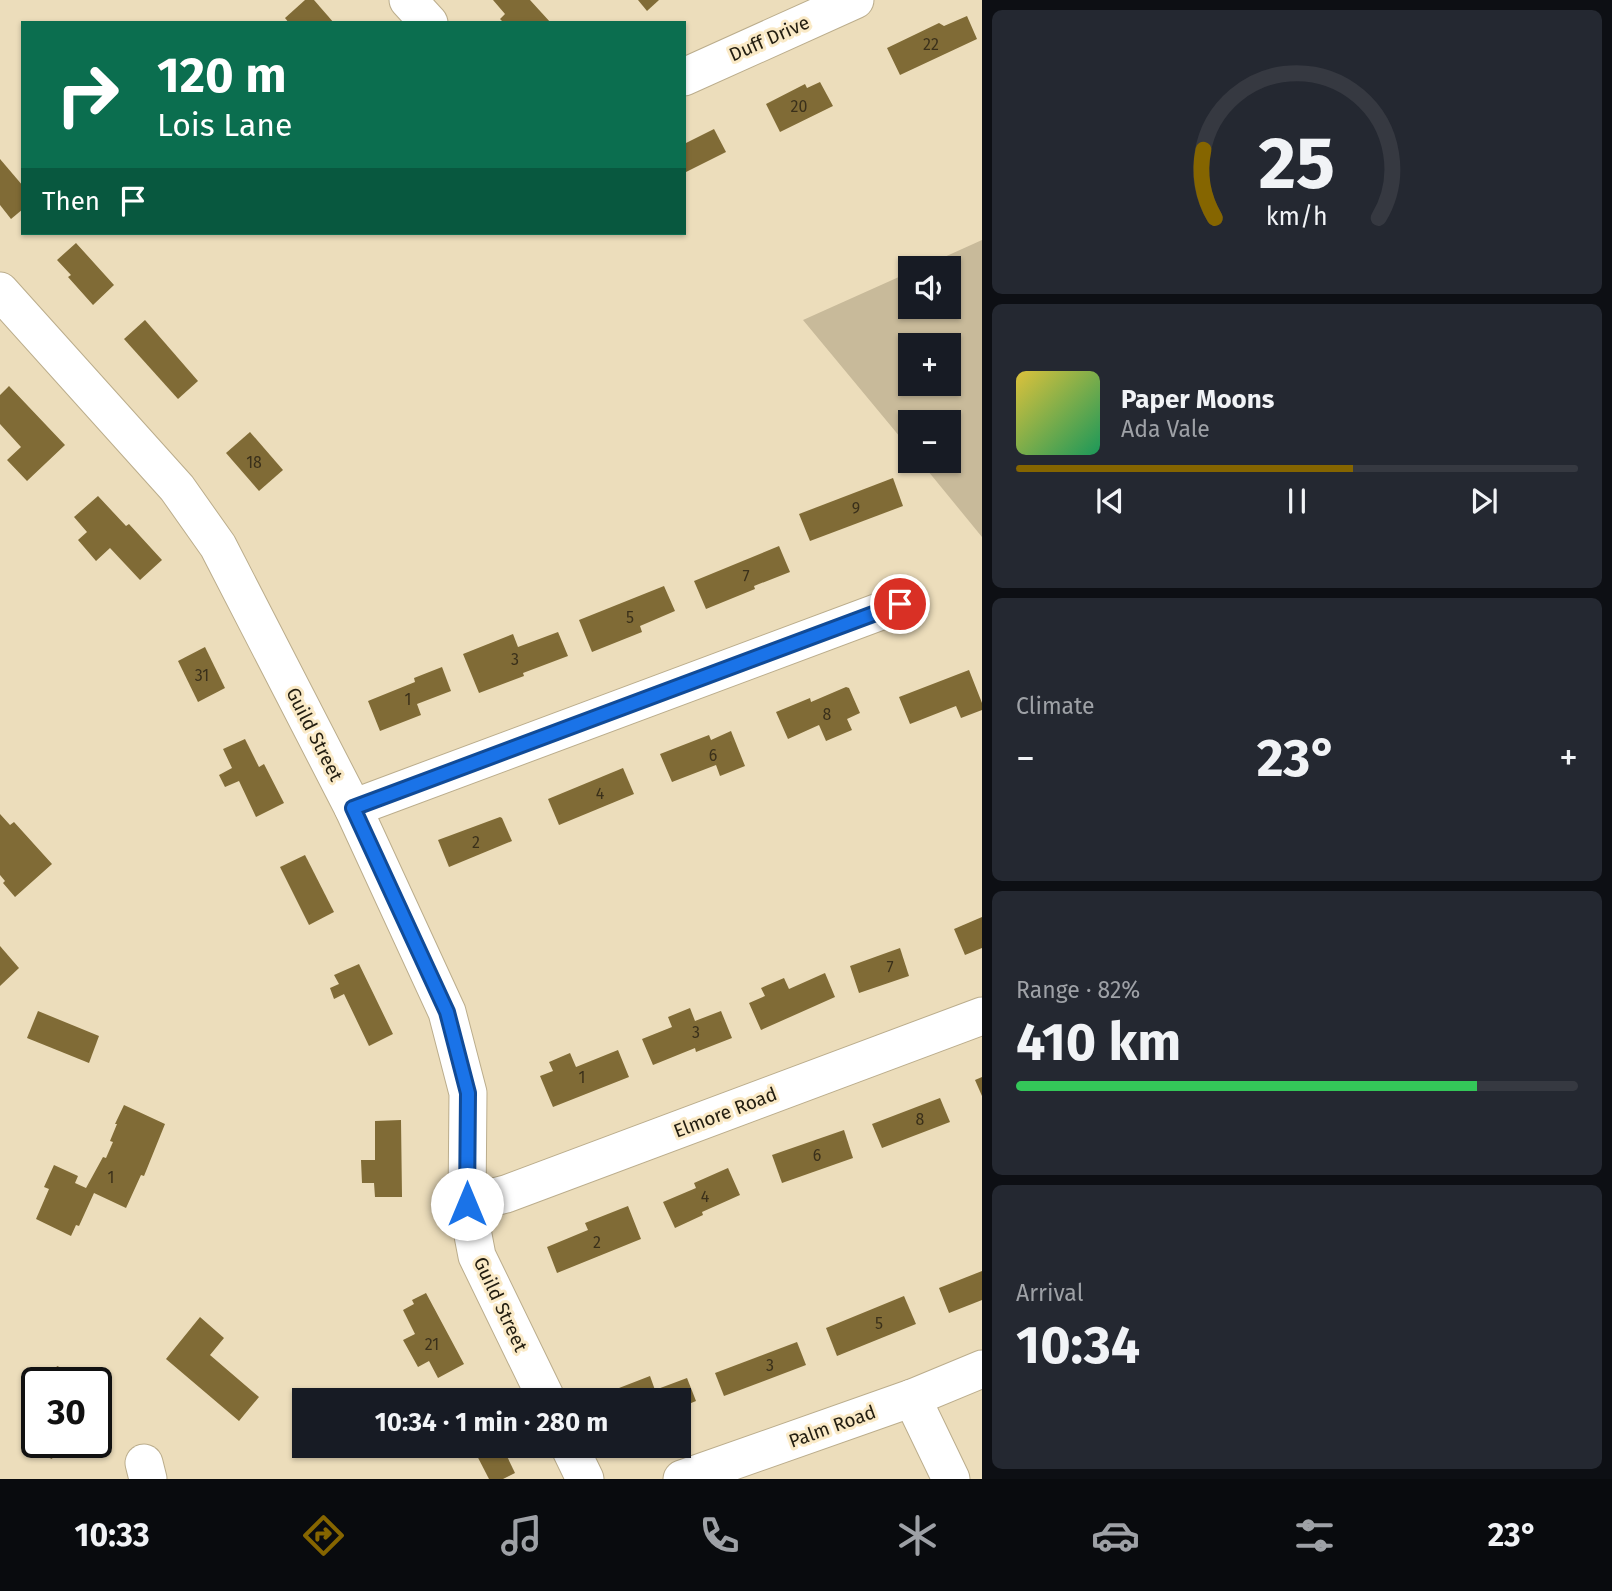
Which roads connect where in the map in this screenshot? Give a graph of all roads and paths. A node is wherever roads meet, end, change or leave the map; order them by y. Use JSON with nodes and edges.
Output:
{"nodes":[{"id":1,"x":408,"y":0,"type":"edge"},
{"id":2,"x":855,"y":0,"type":"edge"},
{"id":3,"x":427,"y":21,"type":"edge"},
{"id":4,"x":686,"y":75,"type":"edge"},
{"id":5,"x":0,"y":291,"type":"edge"},
{"id":6,"x":900,"y":604,"type":"dead end"},
{"id":7,"x":353,"y":808,"type":"junction"},
{"id":8,"x":982,"y":1016,"type":"edge"},
{"id":9,"x":467,"y":1204,"type":"junction"},
{"id":10,"x":982,"y":1369,"type":"edge"},
{"id":11,"x":541,"y":1388,"type":"edge"},
{"id":12,"x":912,"y":1398,"type":"junction"},
{"id":13,"x":575,"y":1458,"type":"edge"},
{"id":14,"x":585,"y":1479,"type":"edge"},
{"id":15,"x":682,"y":1479,"type":"edge"},
{"id":16,"x":951,"y":1479,"type":"edge"}],
"edges":[{"from":1,"to":3,"type":"street"},
{"from":2,"to":4,"type":"street","name":"Duff Drive"},
{"from":5,"to":7,"type":"street","name":"Guild Street"},
{"from":6,"to":7,"type":"street"},
{"from":7,"to":9,"type":"street","name":"Guild Street"},
{"from":8,"to":9,"type":"street","name":"Elmore Road"},
{"from":9,"to":11,"type":"street","name":"Guild Street"},
{"from":10,"to":12,"type":"street","name":"Palm Road"},
{"from":12,"to":15,"type":"street","name":"Palm Road"},
{"from":12,"to":16,"type":"street"},
{"from":13,"to":14,"type":"street"}]}
